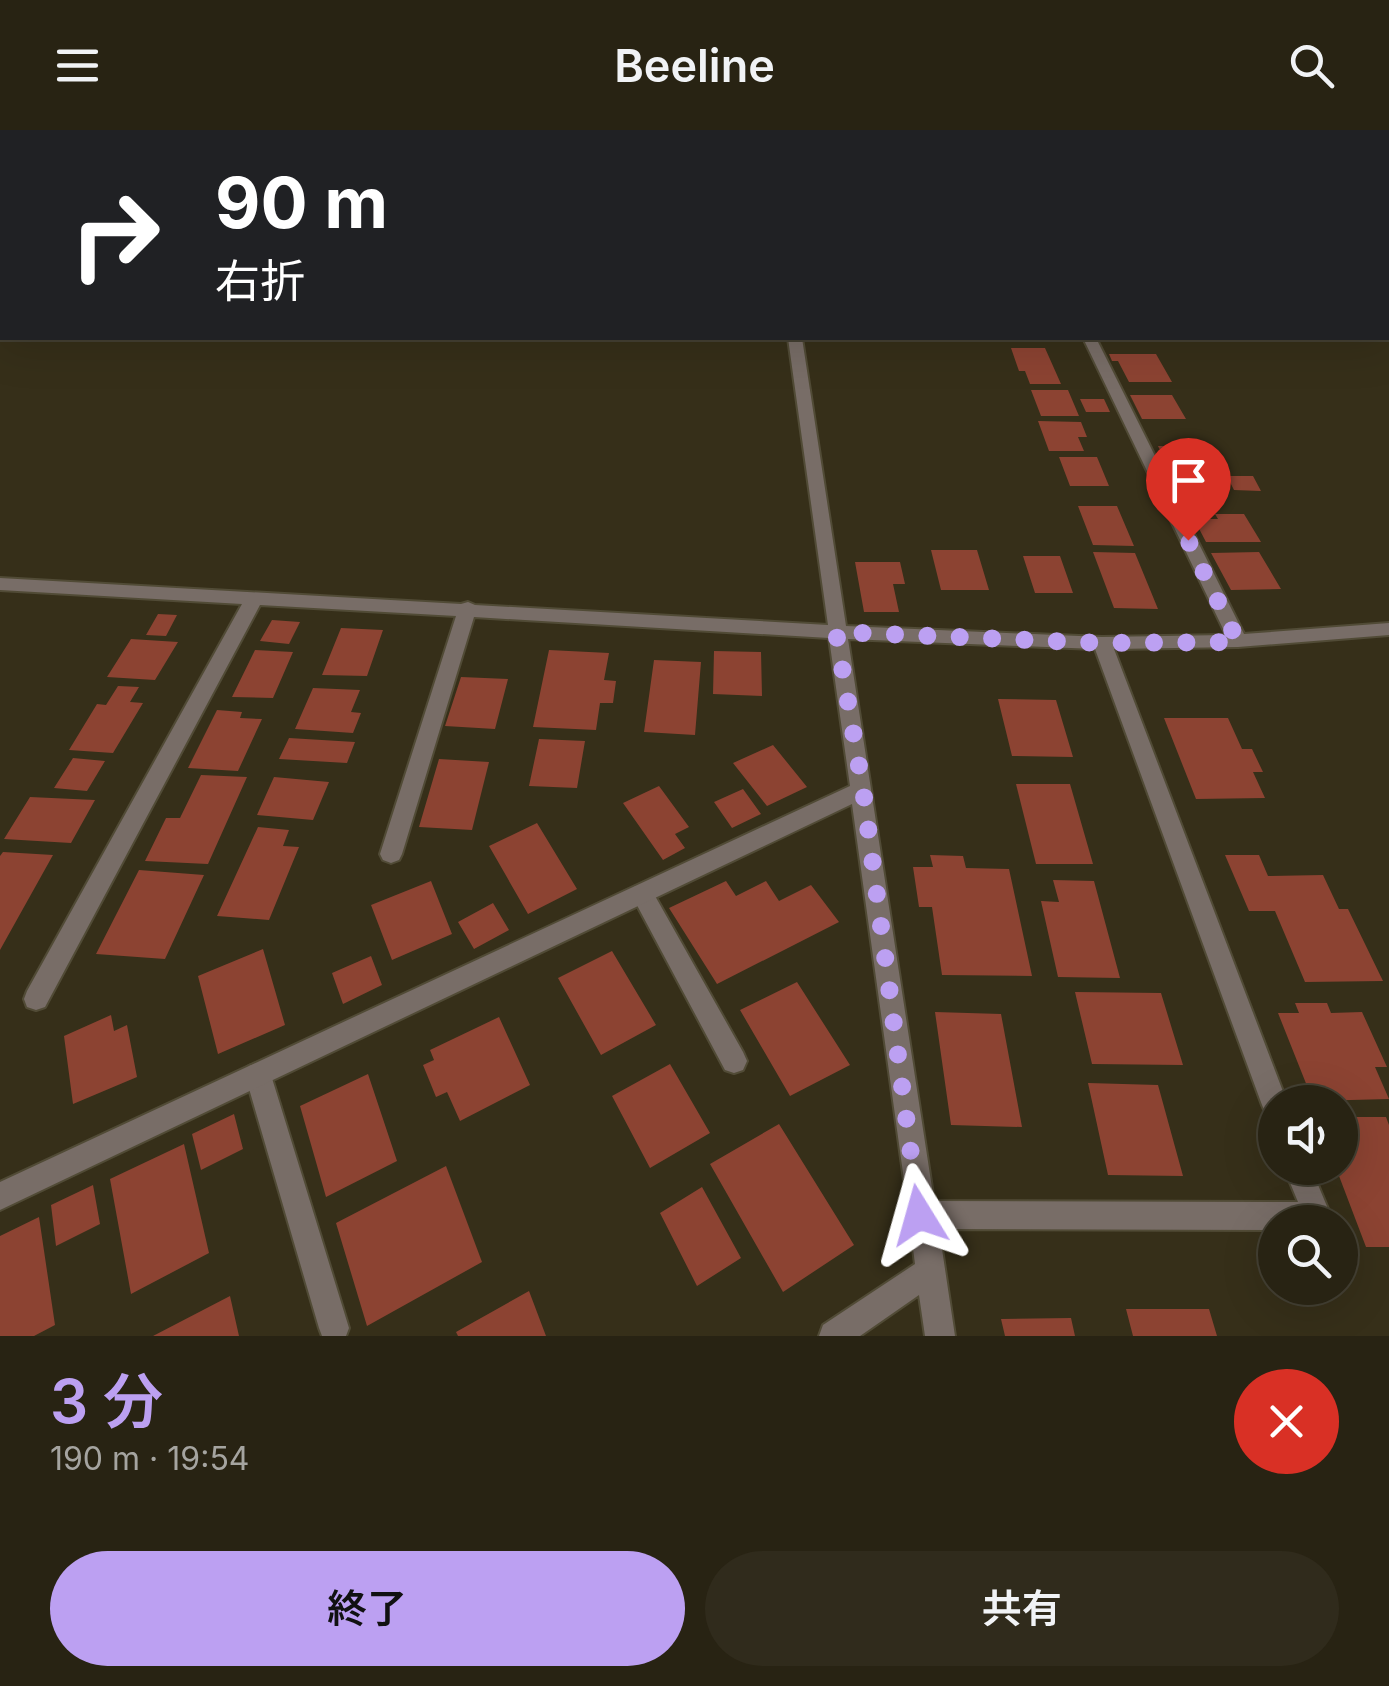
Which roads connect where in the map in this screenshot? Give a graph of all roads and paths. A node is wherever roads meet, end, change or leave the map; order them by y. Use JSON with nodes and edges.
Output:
{"nodes":[{"id":1,"x":795,"y":340,"type":"edge"},
{"id":2,"x":1090,"y":340,"type":"edge"},
{"id":3,"x":0,"y":584,"type":"edge"},
{"id":4,"x":256,"y":597,"type":"junction"},
{"id":5,"x":468,"y":608,"type":"junction"},
{"id":6,"x":1389,"y":630,"type":"edge"},
{"id":7,"x":836,"y":632,"type":"junction"},
{"id":8,"x":1238,"y":642,"type":"junction"},
{"id":9,"x":1102,"y":643,"type":"junction"},
{"id":10,"x":863,"y":789,"type":"junction"},
{"id":11,"x":391,"y":854,"type":"dead end"},
{"id":12,"x":642,"y":894,"type":"junction"},
{"id":13,"x":36,"y":998,"type":"dead end"},
{"id":14,"x":734,"y":1060,"type":"dead end"},
{"id":15,"x":258,"y":1075,"type":"junction"},
{"id":16,"x":1268,"y":1085,"type":"edge"},
{"id":17,"x":1304,"y":1185,"type":"edge"},
{"id":18,"x":0,"y":1196,"type":"edge"},
{"id":19,"x":919,"y":1215,"type":"junction"},
{"id":20,"x":930,"y":1272,"type":"junction"},
{"id":21,"x":334,"y":1328,"type":"dead end"},
{"id":22,"x":834,"y":1336,"type":"edge"},
{"id":23,"x":940,"y":1336,"type":"edge"}],
"edges":[{"from":1,"to":7,"type":"street"},
{"from":2,"to":8,"type":"street"},
{"from":3,"to":4,"type":"street"},
{"from":4,"to":5,"type":"street"},
{"from":4,"to":13,"type":"street"},
{"from":5,"to":7,"type":"street"},
{"from":5,"to":11,"type":"street"},
{"from":6,"to":8,"type":"street"},
{"from":7,"to":9,"type":"street"},
{"from":7,"to":10,"type":"street"},
{"from":8,"to":9,"type":"street"},
{"from":9,"to":16,"type":"street"},
{"from":10,"to":12,"type":"street"},
{"from":10,"to":19,"type":"street"},
{"from":12,"to":14,"type":"street"},
{"from":12,"to":15,"type":"street"},
{"from":15,"to":18,"type":"street"},
{"from":15,"to":21,"type":"street"},
{"from":17,"to":19,"type":"street"},
{"from":19,"to":20,"type":"street"},
{"from":20,"to":22,"type":"street"},
{"from":20,"to":23,"type":"street"}]}
